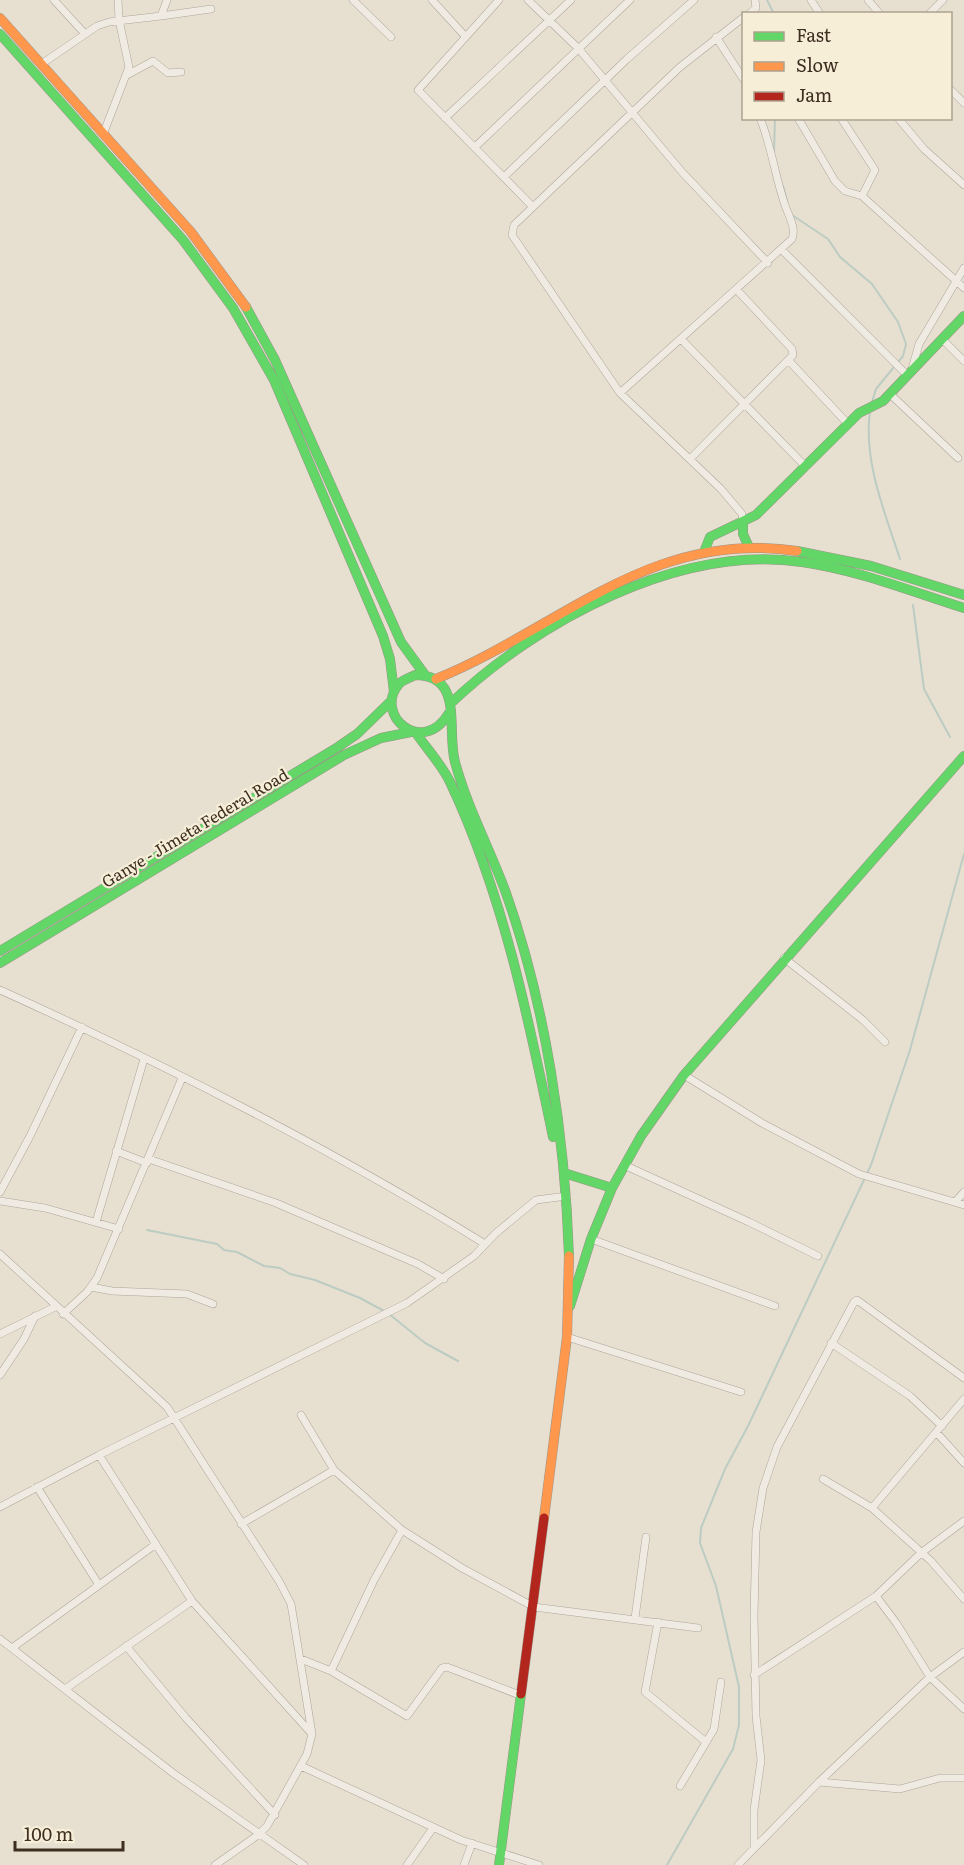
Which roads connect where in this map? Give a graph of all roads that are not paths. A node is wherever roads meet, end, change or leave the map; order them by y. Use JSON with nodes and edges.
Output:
{"nodes":[{"id":1,"x":54,"y":0,"type":"edge"},
{"id":2,"x":118,"y":0,"type":"edge"},
{"id":3,"x":167,"y":0,"type":"edge"},
{"id":4,"x":353,"y":0,"type":"edge"},
{"id":5,"x":432,"y":0,"type":"edge"},
{"id":6,"x":499,"y":0,"type":"edge"},
{"id":7,"x":528,"y":0,"type":"edge"},
{"id":8,"x":571,"y":0,"type":"edge"},
{"id":9,"x":630,"y":0,"type":"edge"},
{"id":10,"x":694,"y":0,"type":"edge"},
{"id":11,"x":868,"y":0,"type":"edge"},
{"id":12,"x":943,"y":0,"type":"edge"},
{"id":13,"x":211,"y":9,"type":"dead end"},
{"id":14,"x":878,"y":12,"type":"edge"},
{"id":15,"x":931,"y":12,"type":"edge"},
{"id":16,"x":160,"y":16,"type":"junction"},
{"id":17,"x":0,"y":18,"type":"edge"},
{"id":18,"x":742,"y":19,"type":"edge"},
{"id":19,"x":119,"y":20,"type":"junction"},
{"id":20,"x":551,"y":20,"type":"junction"},
{"id":21,"x":0,"y":34,"type":"edge"},
{"id":22,"x":85,"y":34,"type":"junction"},
{"id":23,"x":465,"y":36,"type":"junction"},
{"id":24,"x":392,"y":37,"type":"dead end"},
{"id":25,"x":716,"y":37,"type":"junction"},
{"id":26,"x":578,"y":48,"type":"junction"},
{"id":27,"x":43,"y":63,"type":"junction"},
{"id":28,"x":181,"y":72,"type":"dead end"},
{"id":29,"x":127,"y":75,"type":"junction"},
{"id":30,"x":742,"y":77,"type":"edge"},
{"id":31,"x":606,"y":79,"type":"junction"},
{"id":32,"x":952,"y":90,"type":"edge"},
{"id":33,"x":964,"y":103,"type":"edge"},
{"id":34,"x":633,"y":112,"type":"junction"},
{"id":35,"x":445,"y":118,"type":"junction"},
{"id":36,"x":761,"y":120,"type":"edge"},
{"id":37,"x":799,"y":120,"type":"edge"},
{"id":38,"x":842,"y":120,"type":"edge"},
{"id":39,"x":900,"y":120,"type":"edge"},
{"id":40,"x":104,"y":132,"type":"junction"},
{"id":41,"x":475,"y":147,"type":"junction"},
{"id":42,"x":504,"y":177,"type":"junction"},
{"id":43,"x":964,"y":185,"type":"edge"},
{"id":44,"x":862,"y":196,"type":"junction"},
{"id":45,"x":532,"y":206,"type":"junction"},
{"id":46,"x":782,"y":250,"type":"junction"},
{"id":47,"x":768,"y":263,"type":"junction"},
{"id":48,"x":964,"y":268,"type":"edge"},
{"id":49,"x":957,"y":280,"type":"junction"},
{"id":50,"x":964,"y":288,"type":"edge"},
{"id":51,"x":737,"y":290,"type":"junction"},
{"id":52,"x":964,"y":316,"type":"edge"},
{"id":53,"x":681,"y":339,"type":"junction"},
{"id":54,"x":942,"y":339,"type":"junction"},
{"id":55,"x":790,"y":362,"type":"junction"},
{"id":56,"x":964,"y":362,"type":"edge"},
{"id":57,"x":904,"y":370,"type":"junction"},
{"id":58,"x":620,"y":393,"type":"junction"},
{"id":59,"x":890,"y":394,"type":"junction"},
{"id":60,"x":743,"y":404,"type":"junction"},
{"id":61,"x":848,"y":424,"type":"junction"},
{"id":62,"x":958,"y":458,"type":"dead end"},
{"id":63,"x":690,"y":459,"type":"junction"},
{"id":64,"x":806,"y":467,"type":"junction"},
{"id":65,"x":743,"y":522,"type":"junction"},
{"id":66,"x":748,"y":545,"type":"junction"},
{"id":67,"x":705,"y":552,"type":"junction"},
{"id":68,"x":964,"y":595,"type":"edge"},
{"id":69,"x":964,"y":608,"type":"edge"},
{"id":70,"x":425,"y":675,"type":"junction"},
{"id":71,"x":436,"y":679,"type":"junction"},
{"id":72,"x":393,"y":697,"type":"junction"},
{"id":73,"x":449,"y":709,"type":"junction"},
{"id":74,"x":414,"y":732,"type":"junction"},
{"id":75,"x":964,"y":756,"type":"edge"},
{"id":76,"x":0,"y":951,"type":"edge"},
{"id":77,"x":784,"y":958,"type":"junction"},
{"id":78,"x":0,"y":963,"type":"edge"},
{"id":79,"x":0,"y":990,"type":"edge"},
{"id":80,"x":82,"y":1027,"type":"junction"},
{"id":81,"x":885,"y":1042,"type":"dead end"},
{"id":82,"x":144,"y":1059,"type":"junction"},
{"id":83,"x":684,"y":1075,"type":"junction"},
{"id":84,"x":182,"y":1077,"type":"junction"},
{"id":85,"x":116,"y":1151,"type":"junction"},
{"id":86,"x":563,"y":1160,"type":"junction"},
{"id":87,"x":148,"y":1161,"type":"junction"},
{"id":88,"x":624,"y":1165,"type":"junction"},
{"id":89,"x":564,"y":1173,"type":"junction"},
{"id":90,"x":612,"y":1188,"type":"junction"},
{"id":91,"x":0,"y":1192,"type":"edge"},
{"id":92,"x":964,"y":1192,"type":"edge"},
{"id":93,"x":567,"y":1196,"type":"junction"},
{"id":94,"x":0,"y":1201,"type":"edge"},
{"id":95,"x":955,"y":1202,"type":"junction"},
{"id":96,"x":964,"y":1204,"type":"edge"},
{"id":97,"x":96,"y":1222,"type":"junction"},
{"id":98,"x":119,"y":1229,"type":"junction"},
{"id":99,"x":591,"y":1239,"type":"junction"},
{"id":100,"x":485,"y":1244,"type":"junction"},
{"id":101,"x":0,"y":1254,"type":"edge"},
{"id":102,"x":818,"y":1256,"type":"dead end"},
{"id":103,"x":444,"y":1279,"type":"junction"},
{"id":104,"x":90,"y":1287,"type":"junction"},
{"id":105,"x":213,"y":1304,"type":"dead end"},
{"id":106,"x":775,"y":1306,"type":"dead end"},
{"id":107,"x":55,"y":1307,"type":"junction"},
{"id":108,"x":569,"y":1309,"type":"junction"},
{"id":109,"x":63,"y":1314,"type":"junction"},
{"id":110,"x":35,"y":1316,"type":"junction"},
{"id":111,"x":0,"y":1334,"type":"edge"},
{"id":112,"x":567,"y":1337,"type":"junction"},
{"id":113,"x":831,"y":1343,"type":"junction"},
{"id":114,"x":0,"y":1376,"type":"edge"},
{"id":115,"x":964,"y":1378,"type":"edge"},
{"id":116,"x":741,"y":1392,"type":"dead end"},
{"id":117,"x":964,"y":1399,"type":"edge"},
{"id":118,"x":301,"y":1415,"type":"dead end"},
{"id":119,"x":174,"y":1417,"type":"junction"},
{"id":120,"x":939,"y":1430,"type":"junction"},
{"id":121,"x":99,"y":1455,"type":"junction"},
{"id":122,"x":964,"y":1463,"type":"edge"},
{"id":123,"x":334,"y":1470,"type":"junction"},
{"id":124,"x":823,"y":1479,"type":"dead end"},
{"id":125,"x":37,"y":1487,"type":"junction"},
{"id":126,"x":0,"y":1507,"type":"edge"},
{"id":127,"x":872,"y":1508,"type":"junction"},
{"id":128,"x":964,"y":1521,"type":"edge"},
{"id":129,"x":241,"y":1524,"type":"junction"},
{"id":130,"x":402,"y":1530,"type":"junction"},
{"id":131,"x":646,"y":1537,"type":"dead end"},
{"id":132,"x":156,"y":1544,"type":"junction"},
{"id":133,"x":921,"y":1553,"type":"junction"},
{"id":134,"x":99,"y":1585,"type":"junction"},
{"id":135,"x":876,"y":1596,"type":"junction"},
{"id":136,"x":964,"y":1599,"type":"edge"},
{"id":137,"x":192,"y":1601,"type":"junction"},
{"id":138,"x":534,"y":1607,"type":"junction"},
{"id":139,"x":634,"y":1618,"type":"junction"},
{"id":140,"x":658,"y":1622,"type":"junction"},
{"id":141,"x":698,"y":1628,"type":"dead end"},
{"id":142,"x":0,"y":1638,"type":"edge"},
{"id":143,"x":126,"y":1646,"type":"junction"},
{"id":144,"x":12,"y":1648,"type":"junction"},
{"id":145,"x":964,"y":1652,"type":"edge"},
{"id":146,"x":301,"y":1659,"type":"junction"},
{"id":147,"x":331,"y":1671,"type":"junction"},
{"id":148,"x":754,"y":1675,"type":"junction"},
{"id":149,"x":930,"y":1677,"type":"junction"},
{"id":150,"x":721,"y":1682,"type":"dead end"},
{"id":151,"x":65,"y":1689,"type":"junction"},
{"id":152,"x":522,"y":1696,"type":"junction"},
{"id":153,"x":964,"y":1709,"type":"edge"},
{"id":154,"x":312,"y":1734,"type":"junction"},
{"id":155,"x":706,"y":1742,"type":"junction"},
{"id":156,"x":302,"y":1766,"type":"junction"},
{"id":157,"x":964,"y":1778,"type":"edge"},
{"id":158,"x":819,"y":1782,"type":"junction"},
{"id":159,"x":680,"y":1786,"type":"dead end"},
{"id":160,"x":275,"y":1815,"type":"junction"},
{"id":161,"x":433,"y":1828,"type":"junction"},
{"id":162,"x":258,"y":1835,"type":"junction"},
{"id":163,"x":472,"y":1843,"type":"junction"},
{"id":164,"x":754,"y":1848,"type":"junction"},
{"id":165,"x":500,"y":1854,"type":"junction"},
{"id":166,"x":215,"y":1865,"type":"edge"},
{"id":167,"x":304,"y":1865,"type":"edge"},
{"id":168,"x":407,"y":1865,"type":"edge"},
{"id":169,"x":464,"y":1865,"type":"edge"},
{"id":170,"x":499,"y":1865,"type":"edge"},
{"id":171,"x":539,"y":1865,"type":"edge"},
{"id":172,"x":738,"y":1865,"type":"edge"}],
"edges":[{"from":1,"to":22,"type":"street"},
{"from":2,"to":19,"type":"street"},
{"from":3,"to":16,"type":"street"},
{"from":4,"to":24,"type":"street"},
{"from":5,"to":23,"type":"street"},
{"from":6,"to":23,"type":"street"},
{"from":7,"to":20,"type":"street"},
{"from":8,"to":20,"type":"street"},
{"from":9,"to":26,"type":"street"},
{"from":10,"to":31,"type":"street"},
{"from":11,"to":14,"type":"street"},
{"from":12,"to":15,"type":"street"},
{"from":13,"to":16,"type":"street"},
{"from":16,"to":19,"type":"street"},
{"from":17,"to":27,"type":"main road"},
{"from":18,"to":25,"type":"street"},
{"from":19,"to":22,"type":"street"},
{"from":19,"to":29,"type":"street"},
{"from":20,"to":26,"type":"street"},
{"from":20,"to":35,"type":"street"},
{"from":21,"to":72,"type":"main road"},
{"from":22,"to":27,"type":"street"},
{"from":23,"to":35,"type":"street"},
{"from":25,"to":30,"type":"street"},
{"from":25,"to":34,"type":"street"},
{"from":26,"to":31,"type":"street"},
{"from":26,"to":41,"type":"street"},
{"from":27,"to":40,"type":"main road"},
{"from":28,"to":29,"type":"street"},
{"from":29,"to":40,"type":"street"},
{"from":31,"to":34,"type":"street"},
{"from":31,"to":42,"type":"street"},
{"from":32,"to":33,"type":"street"},
{"from":34,"to":45,"type":"street"},
{"from":34,"to":47,"type":"street"},
{"from":35,"to":41,"type":"street"},
{"from":36,"to":46,"type":"street"},
{"from":37,"to":44,"type":"street"},
{"from":38,"to":44,"type":"street"},
{"from":39,"to":43,"type":"street"},
{"from":40,"to":70,"type":"main road"},
{"from":41,"to":42,"type":"street"},
{"from":42,"to":45,"type":"street"},
{"from":44,"to":49,"type":"street"},
{"from":45,"to":58,"type":"street"},
{"from":46,"to":47,"type":"street"},
{"from":46,"to":57,"type":"street"},
{"from":47,"to":51,"type":"street"},
{"from":48,"to":49,"type":"street"},
{"from":49,"to":50,"type":"street"},
{"from":49,"to":57,"type":"street"},
{"from":51,"to":53,"type":"street"},
{"from":51,"to":55,"type":"street"},
{"from":52,"to":54,"type":"main road"},
{"from":53,"to":58,"type":"street"},
{"from":53,"to":60,"type":"street"},
{"from":54,"to":56,"type":"street"},
{"from":54,"to":57,"type":"main road"},
{"from":55,"to":60,"type":"street"},
{"from":55,"to":61,"type":"street"},
{"from":57,"to":59,"type":"main road"},
{"from":58,"to":63,"type":"street"},
{"from":59,"to":61,"type":"main road"},
{"from":59,"to":62,"type":"street"},
{"from":60,"to":63,"type":"street"},
{"from":60,"to":64,"type":"street"},
{"from":61,"to":64,"type":"main road"},
{"from":63,"to":65,"type":"street"},
{"from":64,"to":65,"type":"main road"},
{"from":65,"to":66,"type":"main road"},
{"from":65,"to":67,"type":"main road"},
{"from":66,"to":67,"type":"main road"},
{"from":66,"to":68,"type":"main road"},
{"from":67,"to":71,"type":"main road"},
{"from":69,"to":73,"type":"main road"},
{"from":70,"to":71,"type":"main road"},
{"from":70,"to":72,"type":"main road"},
{"from":71,"to":73,"type":"main road"},
{"from":72,"to":74,"type":"main road"},
{"from":72,"to":76,"type":"main road","name":"Ganye - Jimeta Federal Road"},
{"from":73,"to":74,"type":"main road"},
{"from":73,"to":86,"type":"main road"},
{"from":74,"to":78,"type":"main road","name":"Ganye - Jimeta Federal Road"},
{"from":74,"to":86,"type":"main road"},
{"from":75,"to":77,"type":"main road"},
{"from":77,"to":81,"type":"street"},
{"from":77,"to":83,"type":"main road"},
{"from":79,"to":80,"type":"street"},
{"from":80,"to":82,"type":"street"},
{"from":80,"to":91,"type":"street"},
{"from":82,"to":84,"type":"street"},
{"from":82,"to":85,"type":"street"},
{"from":83,"to":88,"type":"main road"},
{"from":83,"to":95,"type":"street"},
{"from":84,"to":87,"type":"street"},
{"from":84,"to":100,"type":"street"},
{"from":85,"to":87,"type":"street"},
{"from":85,"to":97,"type":"street"},
{"from":86,"to":89,"type":"main road"},
{"from":87,"to":98,"type":"street"},
{"from":87,"to":103,"type":"street"},
{"from":88,"to":90,"type":"main road"},
{"from":88,"to":102,"type":"street"},
{"from":89,"to":90,"type":"main road"},
{"from":89,"to":93,"type":"main road"},
{"from":90,"to":99,"type":"main road"},
{"from":92,"to":95,"type":"street"},
{"from":93,"to":100,"type":"street"},
{"from":93,"to":108,"type":"main road"},
{"from":94,"to":97,"type":"street"},
{"from":95,"to":96,"type":"street"},
{"from":97,"to":98,"type":"street"},
{"from":98,"to":104,"type":"street"},
{"from":99,"to":106,"type":"street"},
{"from":99,"to":108,"type":"main road"},
{"from":100,"to":103,"type":"street"},
{"from":101,"to":107,"type":"street"},
{"from":103,"to":119,"type":"street"},
{"from":104,"to":105,"type":"street"},
{"from":104,"to":109,"type":"street"},
{"from":107,"to":109,"type":"street"},
{"from":107,"to":110,"type":"street"},
{"from":108,"to":112,"type":"main road"},
{"from":109,"to":119,"type":"street"},
{"from":110,"to":111,"type":"street"},
{"from":110,"to":114,"type":"street"},
{"from":112,"to":116,"type":"street"},
{"from":112,"to":138,"type":"main road"},
{"from":113,"to":115,"type":"street"},
{"from":113,"to":120,"type":"street"},
{"from":113,"to":148,"type":"street"},
{"from":117,"to":120,"type":"street"},
{"from":118,"to":123,"type":"street"},
{"from":119,"to":121,"type":"street"},
{"from":119,"to":129,"type":"street"},
{"from":120,"to":122,"type":"street"},
{"from":120,"to":127,"type":"street"},
{"from":121,"to":125,"type":"street"},
{"from":121,"to":132,"type":"street"},
{"from":123,"to":129,"type":"street"},
{"from":123,"to":130,"type":"street"},
{"from":124,"to":127,"type":"street"},
{"from":125,"to":126,"type":"street"},
{"from":125,"to":134,"type":"street"},
{"from":127,"to":133,"type":"street"},
{"from":128,"to":133,"type":"street"},
{"from":129,"to":146,"type":"street"},
{"from":130,"to":138,"type":"street"},
{"from":130,"to":147,"type":"street"},
{"from":131,"to":139,"type":"street"},
{"from":132,"to":134,"type":"street"},
{"from":132,"to":137,"type":"street"},
{"from":133,"to":135,"type":"street"},
{"from":133,"to":136,"type":"street"},
{"from":134,"to":144,"type":"street"},
{"from":135,"to":148,"type":"street"},
{"from":135,"to":149,"type":"street"},
{"from":137,"to":143,"type":"street"},
{"from":137,"to":154,"type":"street"},
{"from":138,"to":139,"type":"street"},
{"from":138,"to":152,"type":"main road"},
{"from":139,"to":140,"type":"street"},
{"from":140,"to":141,"type":"street"},
{"from":140,"to":155,"type":"street"},
{"from":142,"to":144,"type":"street"},
{"from":143,"to":151,"type":"street"},
{"from":143,"to":160,"type":"street"},
{"from":144,"to":151,"type":"street"},
{"from":145,"to":149,"type":"street"},
{"from":146,"to":147,"type":"street"},
{"from":146,"to":154,"type":"street"},
{"from":147,"to":152,"type":"street"},
{"from":148,"to":164,"type":"street"},
{"from":149,"to":153,"type":"street"},
{"from":149,"to":158,"type":"street"},
{"from":150,"to":155,"type":"street"},
{"from":151,"to":162,"type":"street"},
{"from":152,"to":165,"type":"main road"},
{"from":154,"to":156,"type":"street"},
{"from":155,"to":159,"type":"street"},
{"from":156,"to":160,"type":"street"},
{"from":156,"to":161,"type":"street"},
{"from":157,"to":158,"type":"street"},
{"from":158,"to":164,"type":"street"},
{"from":160,"to":162,"type":"street"},
{"from":161,"to":163,"type":"street"},
{"from":161,"to":168,"type":"street"},
{"from":162,"to":166,"type":"street"},
{"from":162,"to":167,"type":"street"},
{"from":163,"to":165,"type":"street"},
{"from":163,"to":169,"type":"street"},
{"from":164,"to":172,"type":"street"},
{"from":165,"to":170,"type":"main road"},
{"from":165,"to":171,"type":"street"}]}
